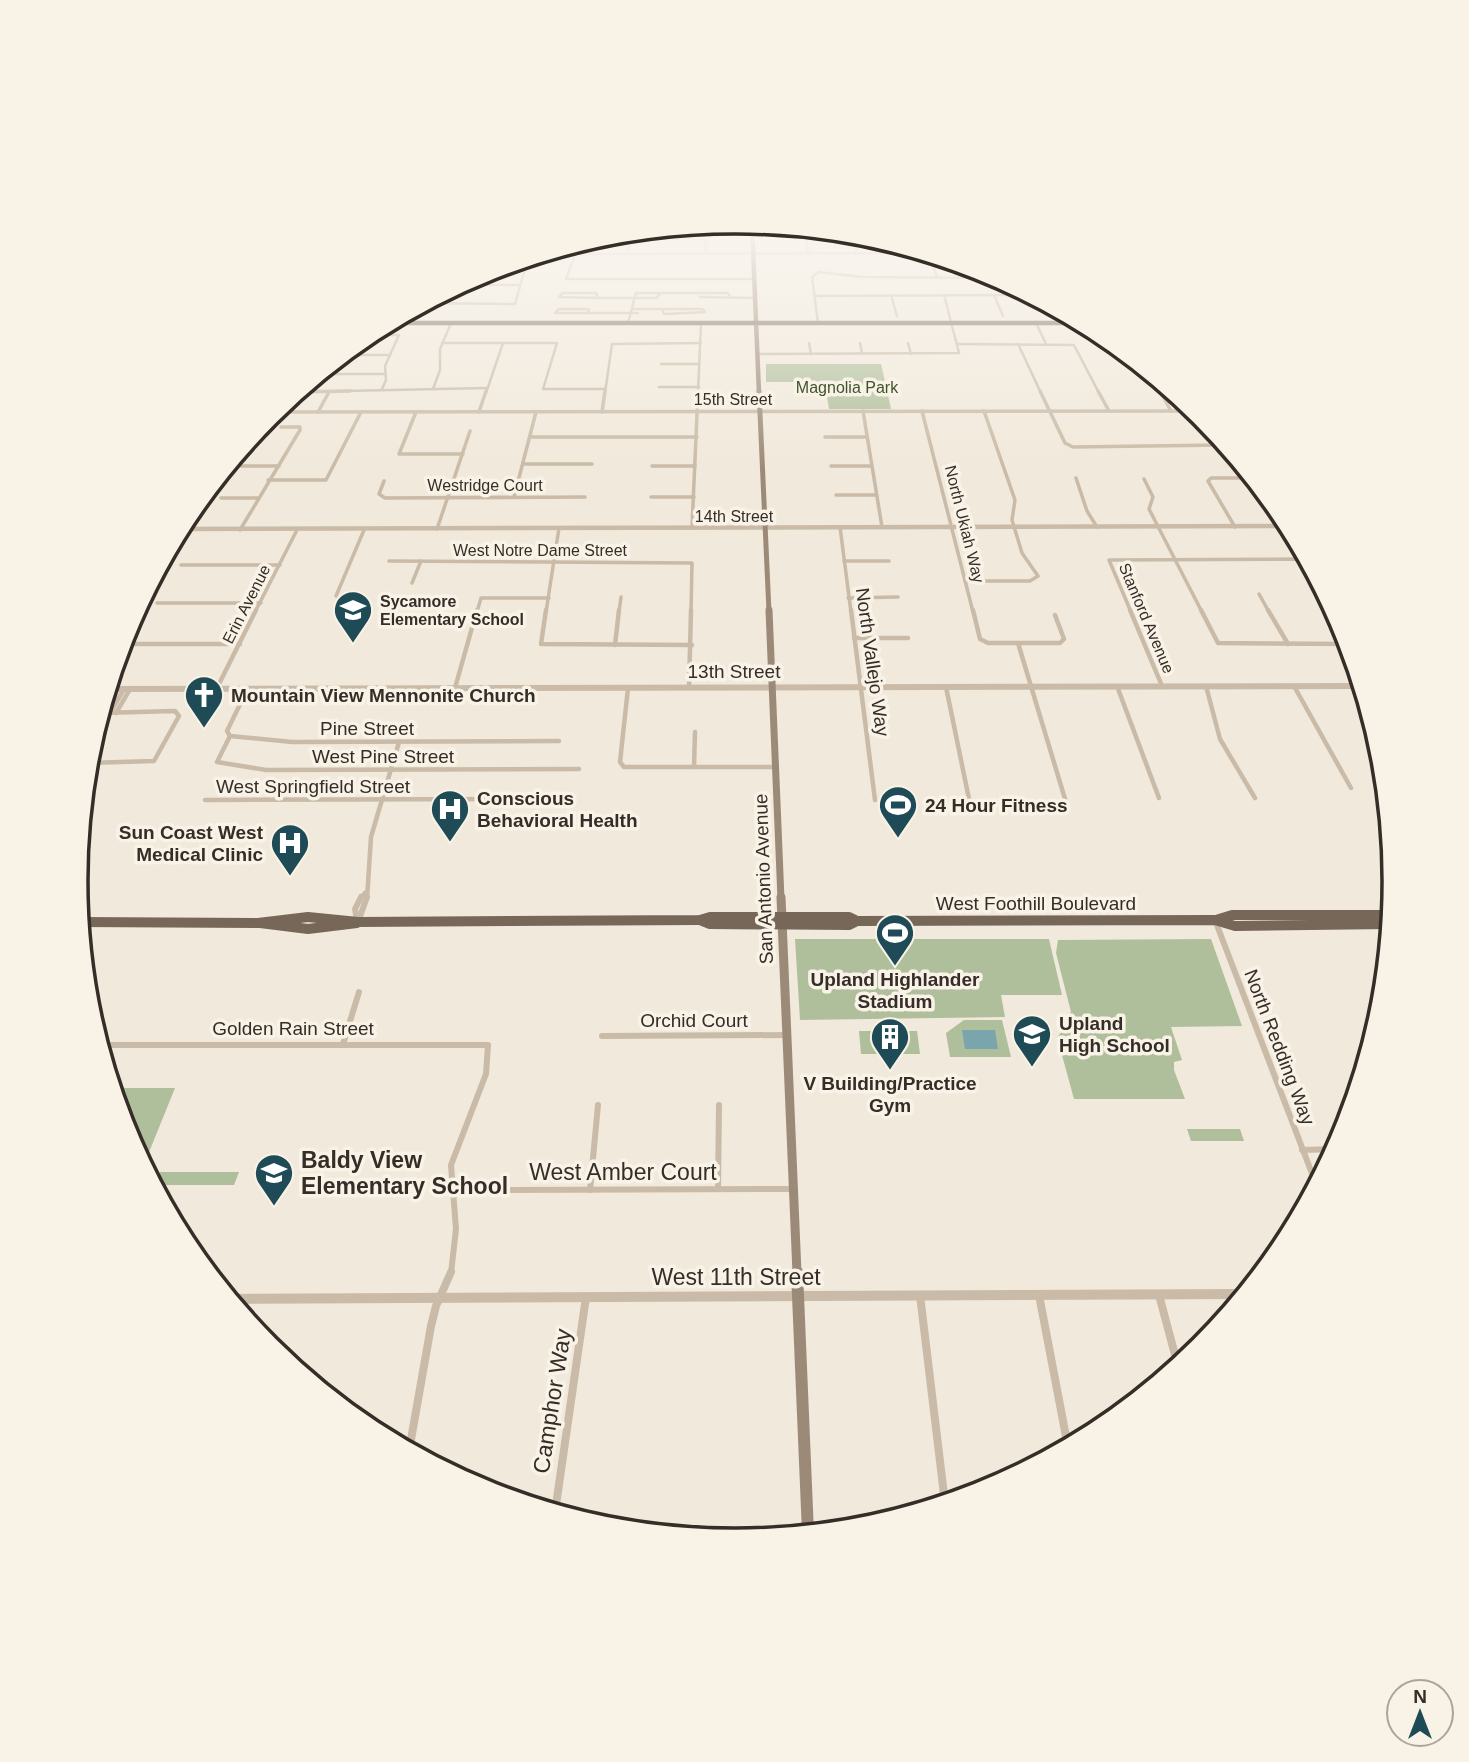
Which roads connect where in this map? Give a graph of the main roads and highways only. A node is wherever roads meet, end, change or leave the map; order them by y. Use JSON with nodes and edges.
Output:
{"nodes":[{"id":1,"x":756,"y":306,"type":"edge"},
{"id":2,"x":411,"y":321,"type":"edge"},
{"id":3,"x":757,"y":323,"type":"junction"},
{"id":4,"x":1061,"y":323,"type":"edge"},
{"id":5,"x":1380,"y":915,"type":"edge"},
{"id":6,"x":783,"y":920,"type":"junction"},
{"id":7,"x":1215,"y":920,"type":"junction"},
{"id":8,"x":89,"y":922,"type":"edge"},
{"id":9,"x":1380,"y":924,"type":"edge"},
{"id":10,"x":808,"y":1523,"type":"edge"}],
"edges":[{"from":1,"to":3,"type":"main road","name":"San Antonio Avenue"},
{"from":2,"to":3,"type":"main road"},
{"from":3,"to":4,"type":"main road"},
{"from":3,"to":6,"type":"main road","name":"San Antonio Avenue"},
{"from":5,"to":7,"type":"main road","name":"West Foothill Boulevard"},
{"from":6,"to":7,"type":"main road","name":"West Foothill Boulevard"},
{"from":6,"to":8,"type":"main road","name":"West Foothill Boulevard"},
{"from":6,"to":10,"type":"main road","name":"San Antonio Avenue"},
{"from":7,"to":9,"type":"main road","name":"West Foothill Boulevard"}]}
